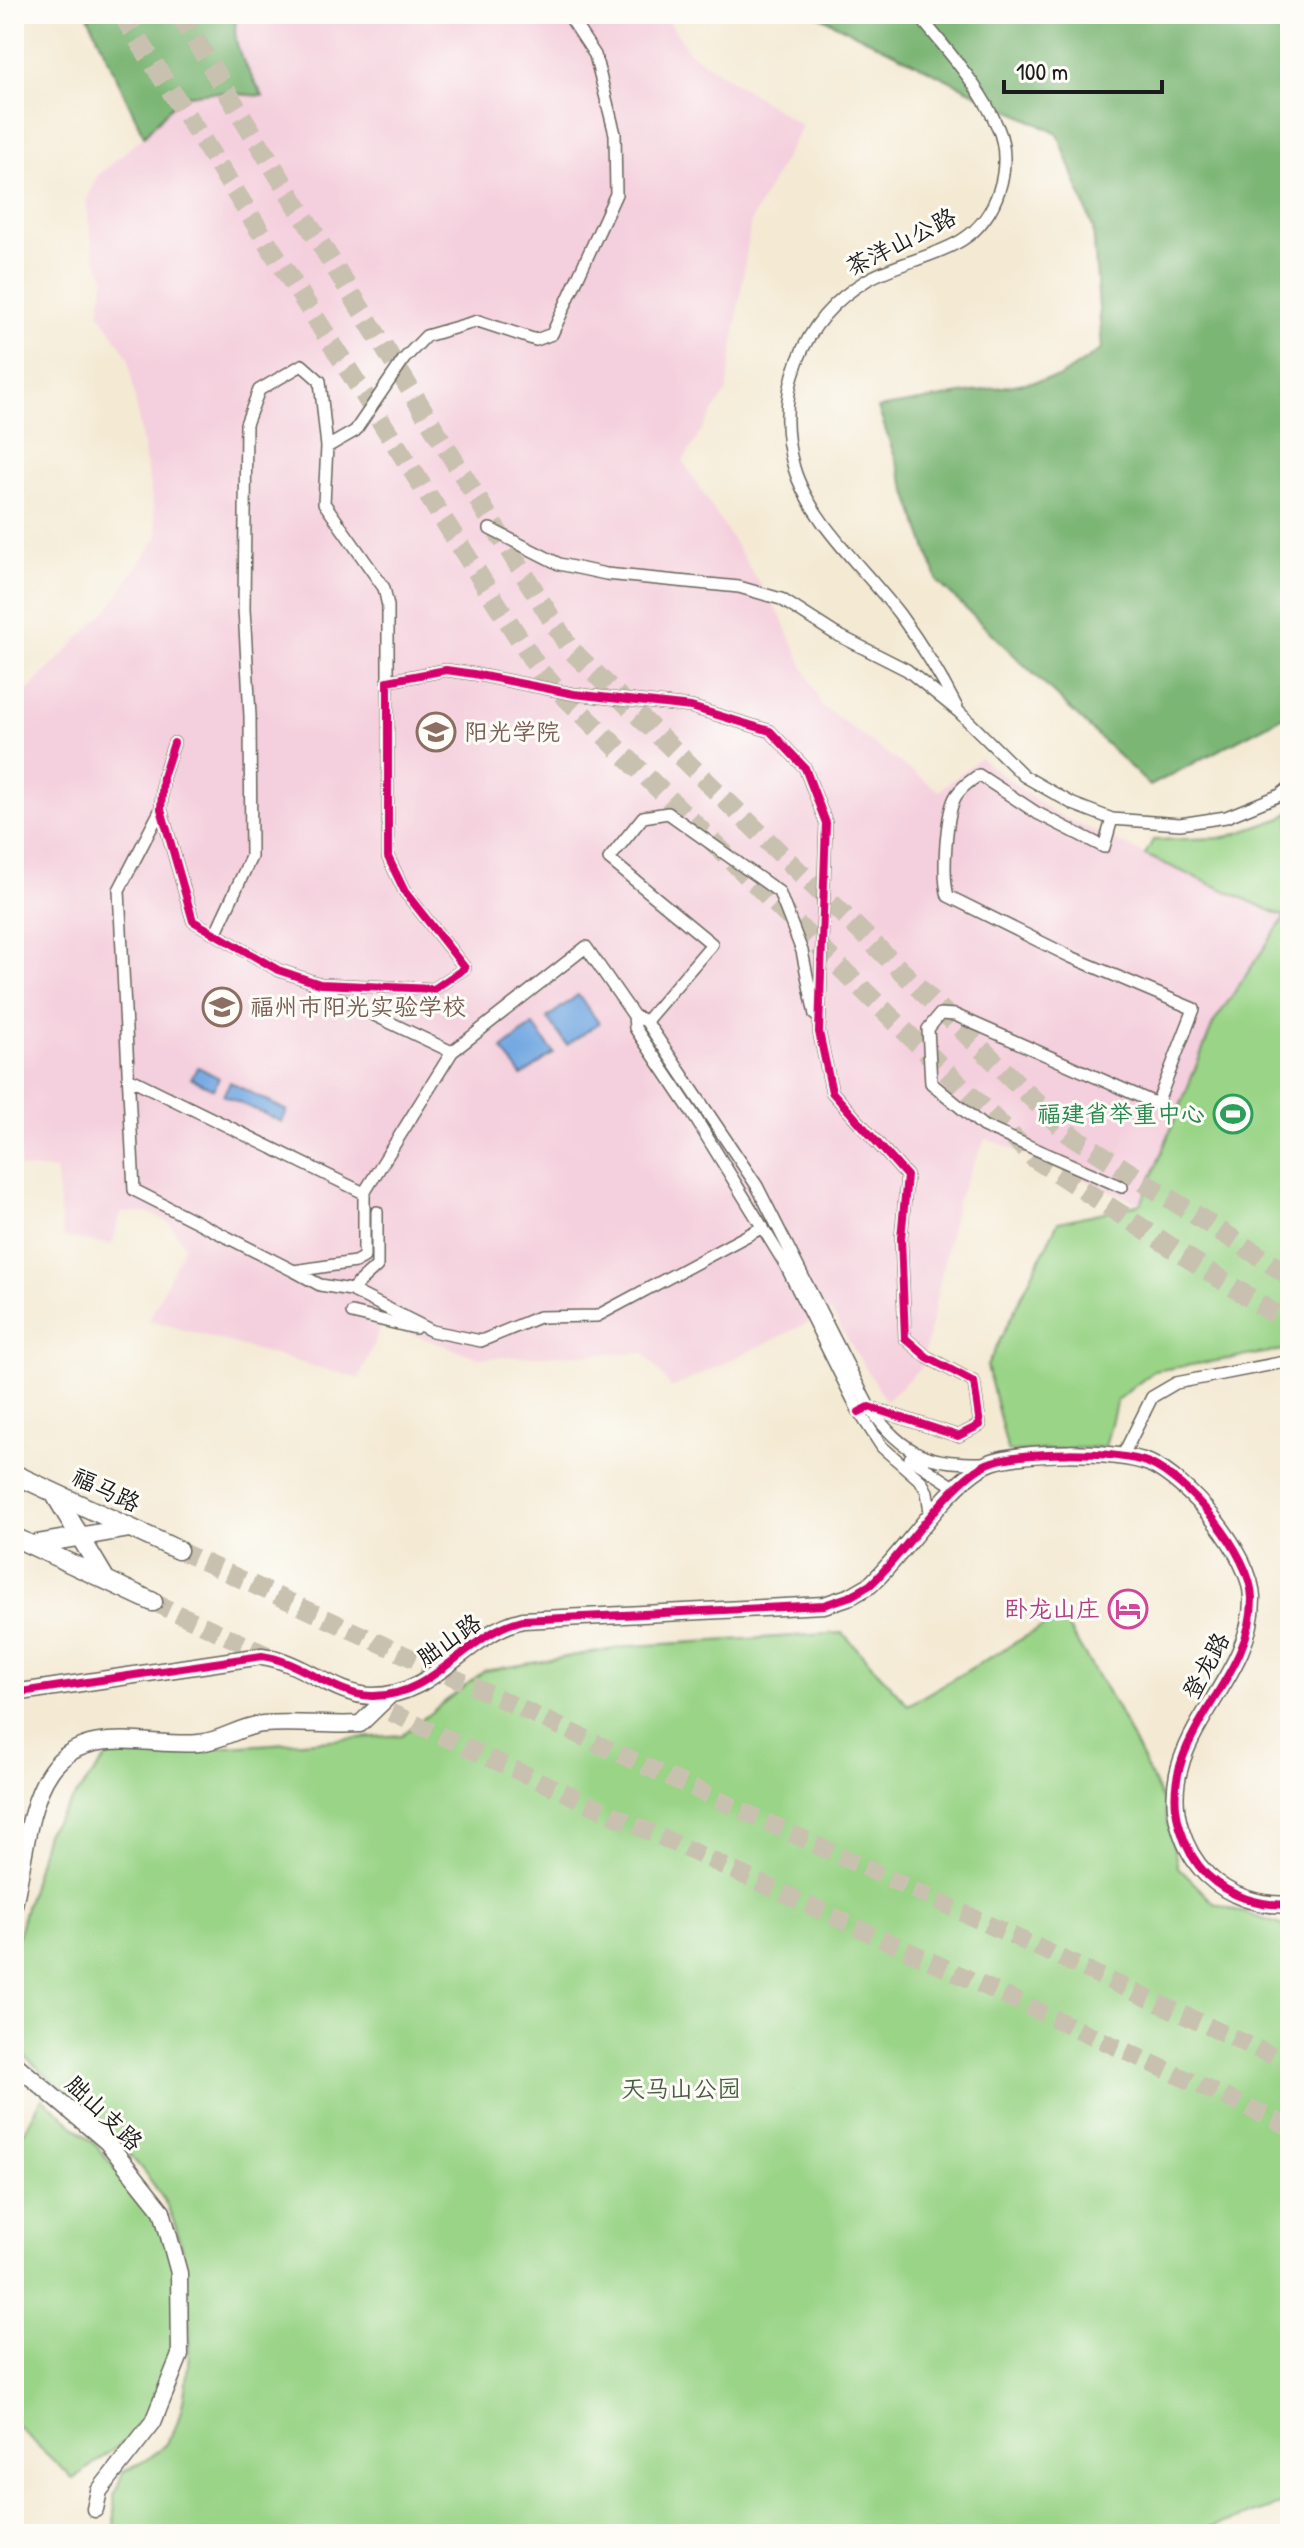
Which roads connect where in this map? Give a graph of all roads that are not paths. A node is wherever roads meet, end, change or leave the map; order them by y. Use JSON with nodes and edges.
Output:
{"nodes":[{"id":1,"x":568,"y":14,"type":"edge"},
{"id":2,"x":918,"y":14,"type":"edge"},
{"id":3,"x":327,"y":447,"type":"junction"},
{"id":4,"x":490,"y":529,"type":"dead end"},
{"id":5,"x":388,"y":681,"type":"junction"},
{"id":6,"x":959,"y":712,"type":"junction"},
{"id":7,"x":174,"y":743,"type":"dead end"},
{"id":8,"x":1290,"y":787,"type":"edge"},
{"id":9,"x":161,"y":809,"type":"junction"},
{"id":10,"x":1112,"y":819,"type":"junction"},
{"id":11,"x":216,"y":932,"type":"junction"},
{"id":12,"x":278,"y":970,"type":"junction"},
{"id":13,"x":634,"y":1016,"type":"junction"},
{"id":14,"x":646,"y":1021,"type":"junction"},
{"id":15,"x":819,"y":1032,"type":"junction"},
{"id":16,"x":452,"y":1052,"type":"junction"},
{"id":17,"x":129,"y":1078,"type":"junction"},
{"id":18,"x":751,"y":1177,"type":"junction"},
{"id":19,"x":739,"y":1187,"type":"junction"},
{"id":20,"x":1122,"y":1187,"type":"dead end"},
{"id":21,"x":364,"y":1193,"type":"junction"},
{"id":22,"x":377,"y":1212,"type":"dead end"},
{"id":23,"x":763,"y":1227,"type":"junction"},
{"id":24,"x":294,"y":1271,"type":"junction"},
{"id":25,"x":812,"y":1289,"type":"junction"},
{"id":26,"x":351,"y":1290,"type":"junction"},
{"id":27,"x":800,"y":1294,"type":"junction"},
{"id":28,"x":352,"y":1313,"type":"dead end"},
{"id":29,"x":432,"y":1331,"type":"junction"},
{"id":30,"x":1290,"y":1361,"type":"edge"},
{"id":31,"x":864,"y":1410,"type":"junction"},
{"id":32,"x":1123,"y":1455,"type":"junction"},
{"id":33,"x":908,"y":1459,"type":"junction"},
{"id":34,"x":989,"y":1463,"type":"junction"},
{"id":35,"x":14,"y":1474,"type":"edge"},
{"id":36,"x":956,"y":1488,"type":"junction"},
{"id":37,"x":54,"y":1493,"type":"junction"},
{"id":38,"x":932,"y":1518,"type":"junction"},
{"id":39,"x":131,"y":1528,"type":"junction"},
{"id":40,"x":81,"y":1536,"type":"junction"},
{"id":41,"x":22,"y":1541,"type":"edge"},
{"id":42,"x":178,"y":1550,"type":"tunnel mouth"},
{"id":43,"x":106,"y":1580,"type":"junction"},
{"id":44,"x":153,"y":1602,"type":"tunnel mouth"},
{"id":45,"x":14,"y":1693,"type":"edge"},
{"id":46,"x":391,"y":1694,"type":"junction"},
{"id":47,"x":1290,"y":1904,"type":"edge"},
{"id":48,"x":14,"y":1905,"type":"edge"},
{"id":49,"x":14,"y":2063,"type":"edge"},
{"id":50,"x":95,"y":2509,"type":"dead end"}],
"edges":[{"from":1,"to":3,"type":"street"},
{"from":2,"to":6,"type":"street","name":"茶洋山公路"},
{"from":3,"to":5,"type":"street"},
{"from":3,"to":11,"type":"street"},
{"from":4,"to":6,"type":"street"},
{"from":5,"to":12,"type":"street"},
{"from":5,"to":15,"type":"street"},
{"from":6,"to":10,"type":"street"},
{"from":7,"to":9,"type":"street"},
{"from":8,"to":10,"type":"street"},
{"from":9,"to":11,"type":"street"},
{"from":9,"to":17,"type":"street"},
{"from":10,"to":20,"type":"street"},
{"from":11,"to":12,"type":"street"},
{"from":12,"to":16,"type":"street"},
{"from":13,"to":14,"type":"street"},
{"from":13,"to":16,"type":"street"},
{"from":13,"to":19,"type":"street"},
{"from":14,"to":15,"type":"street"},
{"from":14,"to":18,"type":"street"},
{"from":15,"to":31,"type":"street"},
{"from":16,"to":21,"type":"street"},
{"from":17,"to":21,"type":"street"},
{"from":17,"to":24,"type":"street"},
{"from":18,"to":19,"type":"street"},
{"from":18,"to":25,"type":"street"},
{"from":19,"to":23,"type":"street"},
{"from":21,"to":24,"type":"street"},
{"from":22,"to":26,"type":"street"},
{"from":23,"to":27,"type":"street"},
{"from":23,"to":29,"type":"street"},
{"from":24,"to":26,"type":"street"},
{"from":25,"to":27,"type":"street"},
{"from":25,"to":31,"type":"street"},
{"from":26,"to":29,"type":"street"},
{"from":27,"to":31,"type":"street"},
{"from":28,"to":29,"type":"street"},
{"from":30,"to":32,"type":"street"},
{"from":31,"to":33,"type":"street"},
{"from":32,"to":34,"type":"street","name":"登龙路"},
{"from":32,"to":47,"type":"street","name":"登龙路"},
{"from":33,"to":34,"type":"street"},
{"from":33,"to":36,"type":"street"},
{"from":33,"to":38,"type":"street"},
{"from":34,"to":36,"type":"street"},
{"from":35,"to":37,"type":"main road","name":"福马路"},
{"from":36,"to":38,"type":"street"},
{"from":37,"to":39,"type":"main road","name":"福马路"},
{"from":37,"to":40,"type":"main road"},
{"from":37,"to":41,"type":"main road"},
{"from":38,"to":46,"type":"street","name":"胐山路"},
{"from":39,"to":40,"type":"main road"},
{"from":39,"to":42,"type":"main road","name":"福马路"},
{"from":39,"to":43,"type":"main road"},
{"from":40,"to":41,"type":"main road"},
{"from":40,"to":43,"type":"main road"},
{"from":41,"to":43,"type":"main road"},
{"from":43,"to":44,"type":"main road"},
{"from":45,"to":46,"type":"street","name":"胐山路"},
{"from":46,"to":48,"type":"street"},
{"from":49,"to":50,"type":"street","name":"胐山支路"}]}
